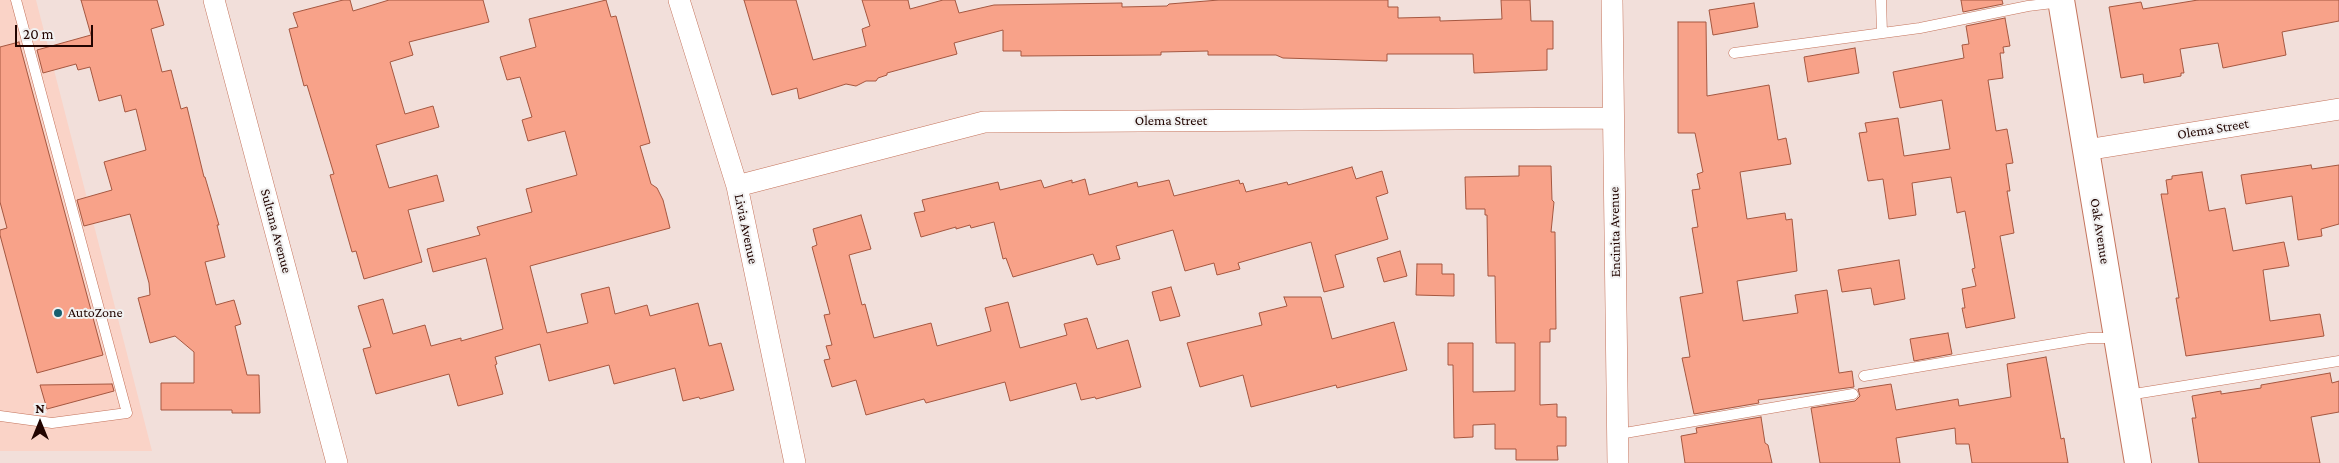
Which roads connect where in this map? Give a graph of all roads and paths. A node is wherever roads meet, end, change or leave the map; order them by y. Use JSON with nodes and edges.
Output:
{"nodes":[{"id":1,"x":16,"y":0,"type":"edge"},
{"id":2,"x":214,"y":0,"type":"edge"},
{"id":3,"x":679,"y":0,"type":"edge"},
{"id":4,"x":1612,"y":0,"type":"edge"},
{"id":5,"x":1881,"y":0,"type":"edge"},
{"id":6,"x":2061,"y":1,"type":"edge"},
{"id":7,"x":1882,"y":33,"type":"junction"},
{"id":8,"x":1734,"y":53,"type":"dead end"},
{"id":9,"x":2339,"y":109,"type":"edge"},
{"id":10,"x":1613,"y":118,"type":"junction"},
{"id":11,"x":2086,"y":150,"type":"junction"},
{"id":12,"x":737,"y":186,"type":"junction"},
{"id":13,"x":2117,"y":338,"type":"junction"},
{"id":14,"x":2339,"y":361,"type":"edge"},
{"id":15,"x":1864,"y":376,"type":"dead end"},
{"id":16,"x":1853,"y":394,"type":"dead end"},
{"id":17,"x":2127,"y":396,"type":"junction"},
{"id":18,"x":0,"y":416,"type":"edge"},
{"id":19,"x":1619,"y":434,"type":"junction"},
{"id":20,"x":337,"y":463,"type":"edge"},
{"id":21,"x":795,"y":463,"type":"edge"},
{"id":22,"x":1618,"y":463,"type":"edge"},
{"id":23,"x":2138,"y":463,"type":"edge"}],
"edges":[{"from":1,"to":18,"type":"lane"},
{"from":2,"to":20,"type":"street","name":"Sultana Avenue"},
{"from":3,"to":12,"type":"street","name":"Livia Avenue"},
{"from":4,"to":10,"type":"street","name":"Encinita Avenue"},
{"from":5,"to":7,"type":"lane"},
{"from":6,"to":7,"type":"lane"},
{"from":6,"to":11,"type":"street","name":"Oak Avenue"},
{"from":7,"to":8,"type":"lane"},
{"from":9,"to":11,"type":"street","name":"Olema Street"},
{"from":10,"to":12,"type":"street","name":"Olema Street"},
{"from":10,"to":19,"type":"street","name":"Encinita Avenue"},
{"from":11,"to":13,"type":"street","name":"Oak Avenue"},
{"from":12,"to":21,"type":"street","name":"Livia Avenue"},
{"from":13,"to":15,"type":"lane"},
{"from":13,"to":17,"type":"street","name":"Oak Avenue"},
{"from":14,"to":17,"type":"lane"},
{"from":16,"to":19,"type":"lane"},
{"from":17,"to":23,"type":"street","name":"Oak Avenue"},
{"from":19,"to":22,"type":"street","name":"Encinita Avenue"}]}
